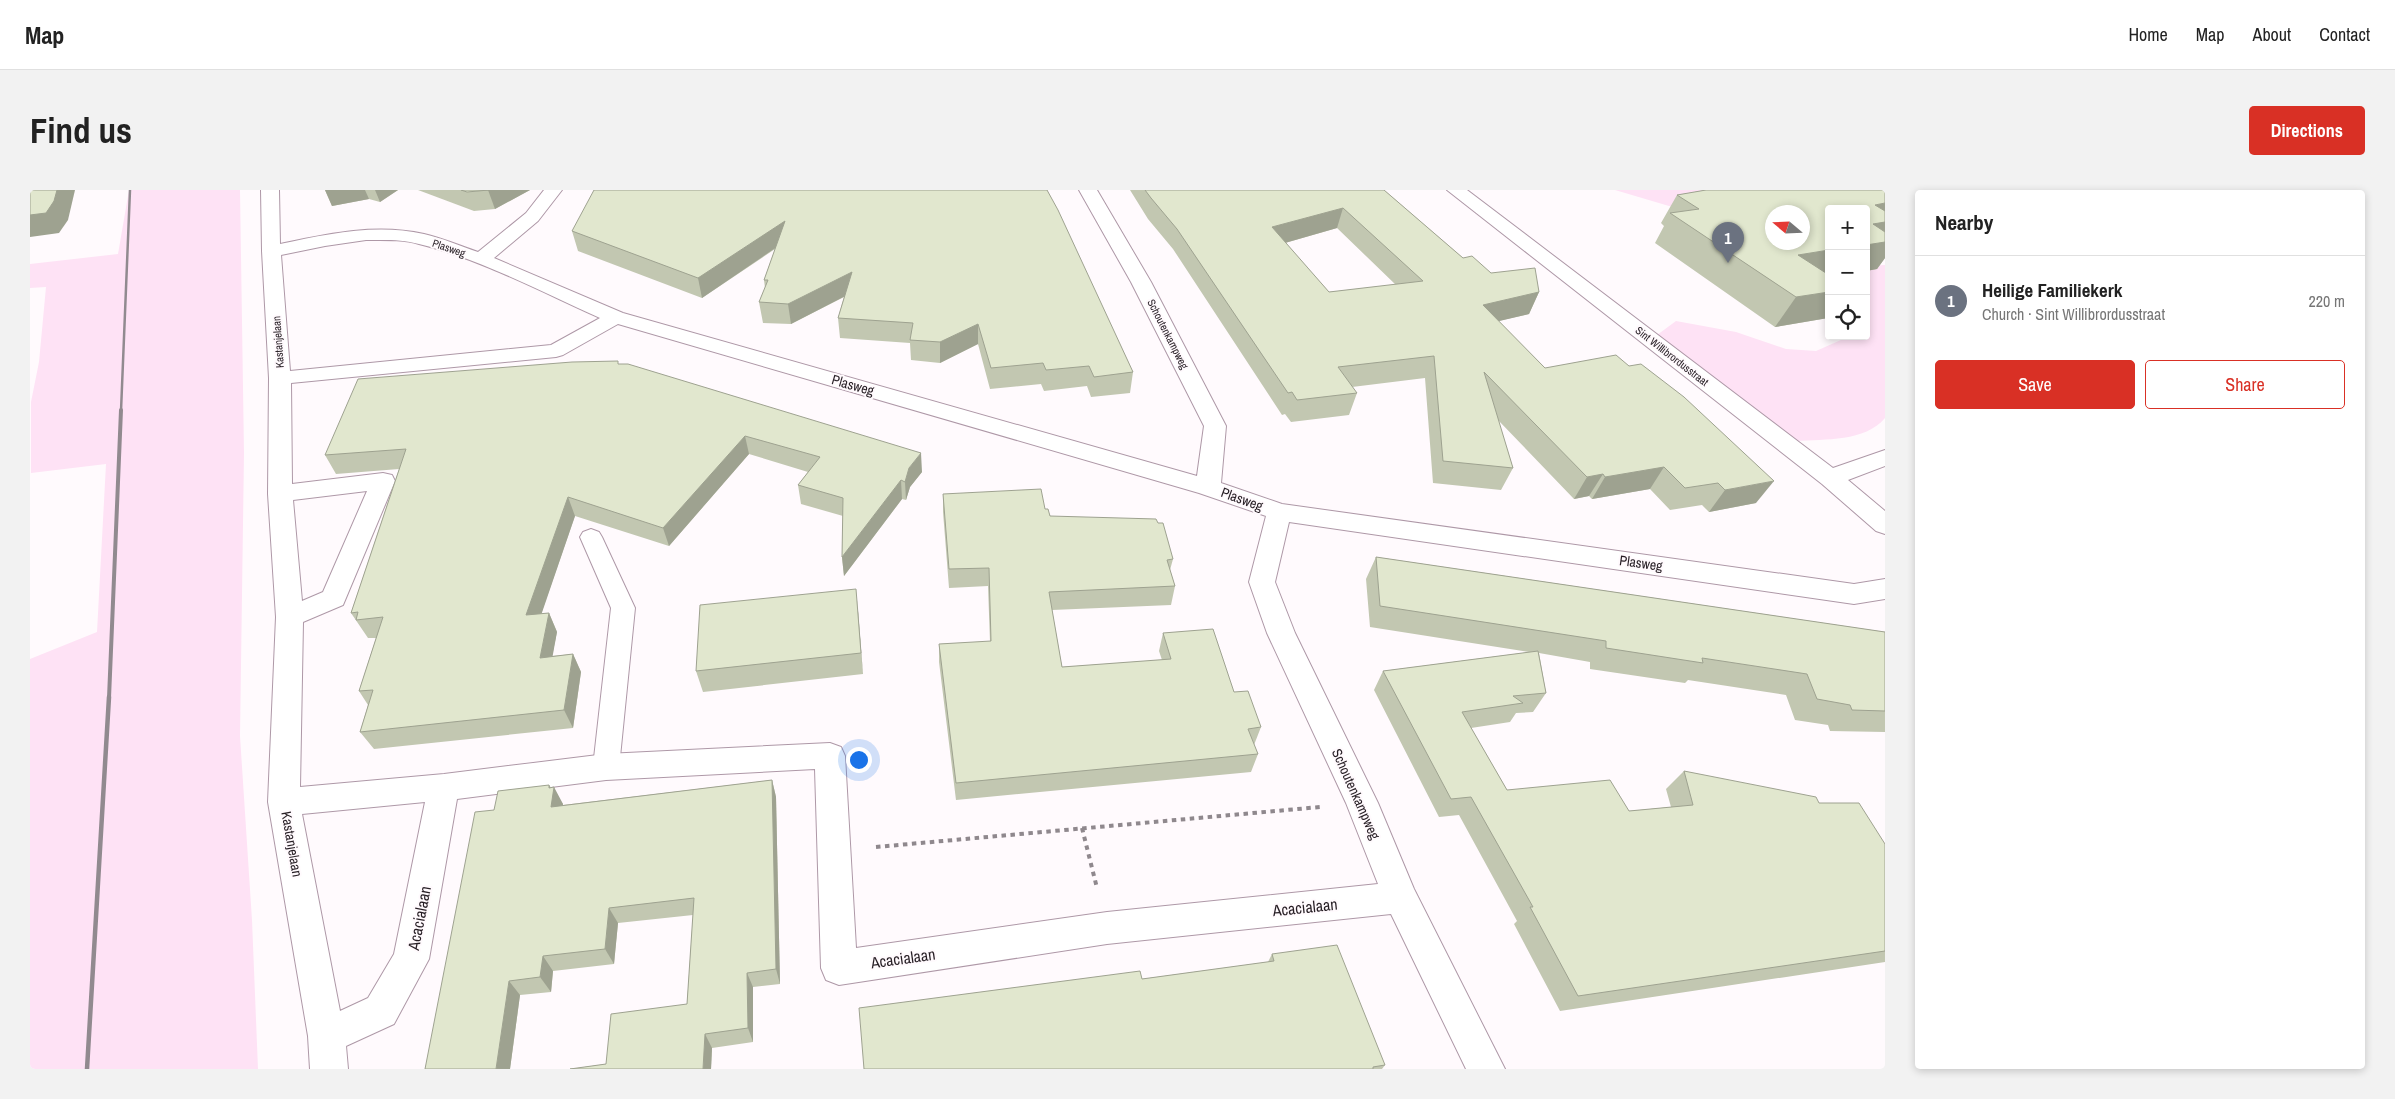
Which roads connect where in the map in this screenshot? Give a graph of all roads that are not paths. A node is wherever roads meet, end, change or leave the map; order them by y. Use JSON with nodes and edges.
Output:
{"nodes":[{"id":1,"x":270,"y":190,"type":"edge"},
{"id":2,"x":553,"y":190,"type":"edge"},
{"id":3,"x":1088,"y":190,"type":"edge"},
{"id":4,"x":1456,"y":190,"type":"edge"},
{"id":5,"x":271,"y":251,"type":"junction"},
{"id":6,"x":481,"y":259,"type":"junction"},
{"id":7,"x":616,"y":318,"type":"junction"},
{"id":8,"x":280,"y":378,"type":"junction"},
{"id":9,"x":1885,"y":458,"type":"edge"},
{"id":10,"x":1830,"y":478,"type":"junction"},
{"id":11,"x":1208,"y":487,"type":"junction"},
{"id":12,"x":280,"y":494,"type":"junction"},
{"id":13,"x":1279,"y":512,"type":"junction"},
{"id":14,"x":1885,"y":525,"type":"edge"},
{"id":15,"x":591,"y":537,"type":"dead end"},
{"id":16,"x":1885,"y":589,"type":"edge"},
{"id":17,"x":290,"y":617,"type":"junction"},
{"id":18,"x":606,"y":767,"type":"junction"},
{"id":19,"x":444,"y":788,"type":"junction"},
{"id":20,"x":284,"y":802,"type":"junction"},
{"id":21,"x":1400,"y":897,"type":"junction"},
{"id":22,"x":326,"y":1036,"type":"junction"},
{"id":23,"x":329,"y":1069,"type":"edge"},
{"id":24,"x":1486,"y":1069,"type":"edge"}],
"edges":[{"from":1,"to":5,"type":"street","name":"Kastanjelaan"},
{"from":2,"to":6,"type":"street"},
{"from":3,"to":11,"type":"street","name":"Schoutenkampweg"},
{"from":4,"to":10,"type":"street","name":"Sint Willibrordusstraat"},
{"from":5,"to":6,"type":"street","name":"Plasweg"},
{"from":5,"to":8,"type":"street","name":"Kastanjelaan"},
{"from":6,"to":7,"type":"street","name":"Plasweg"},
{"from":7,"to":8,"type":"street"},
{"from":7,"to":11,"type":"street","name":"Plasweg"},
{"from":8,"to":12,"type":"street","name":"Kastanjelaan"},
{"from":9,"to":10,"type":"street"},
{"from":10,"to":14,"type":"street","name":"Sint Willibrordusstraat"},
{"from":11,"to":13,"type":"street","name":"Plasweg"},
{"from":12,"to":17,"type":"street","name":"Kastanjelaan"},
{"from":12,"to":17,"type":"street"},
{"from":13,"to":16,"type":"street","name":"Plasweg"},
{"from":13,"to":21,"type":"street","name":"Schoutenkampweg"},
{"from":15,"to":18,"type":"lane"},
{"from":17,"to":20,"type":"street","name":"Kastanjelaan"},
{"from":18,"to":19,"type":"street","name":"Acacialaan"},
{"from":18,"to":21,"type":"street","name":"Acacialaan"},
{"from":19,"to":20,"type":"street","name":"Acacialaan"},
{"from":19,"to":22,"type":"street","name":"Acacialaan"},
{"from":20,"to":22,"type":"street","name":"Kastanjelaan"},
{"from":21,"to":24,"type":"street","name":"Schoutenkampweg"},
{"from":22,"to":23,"type":"street","name":"Kastanjelaan"}]}
